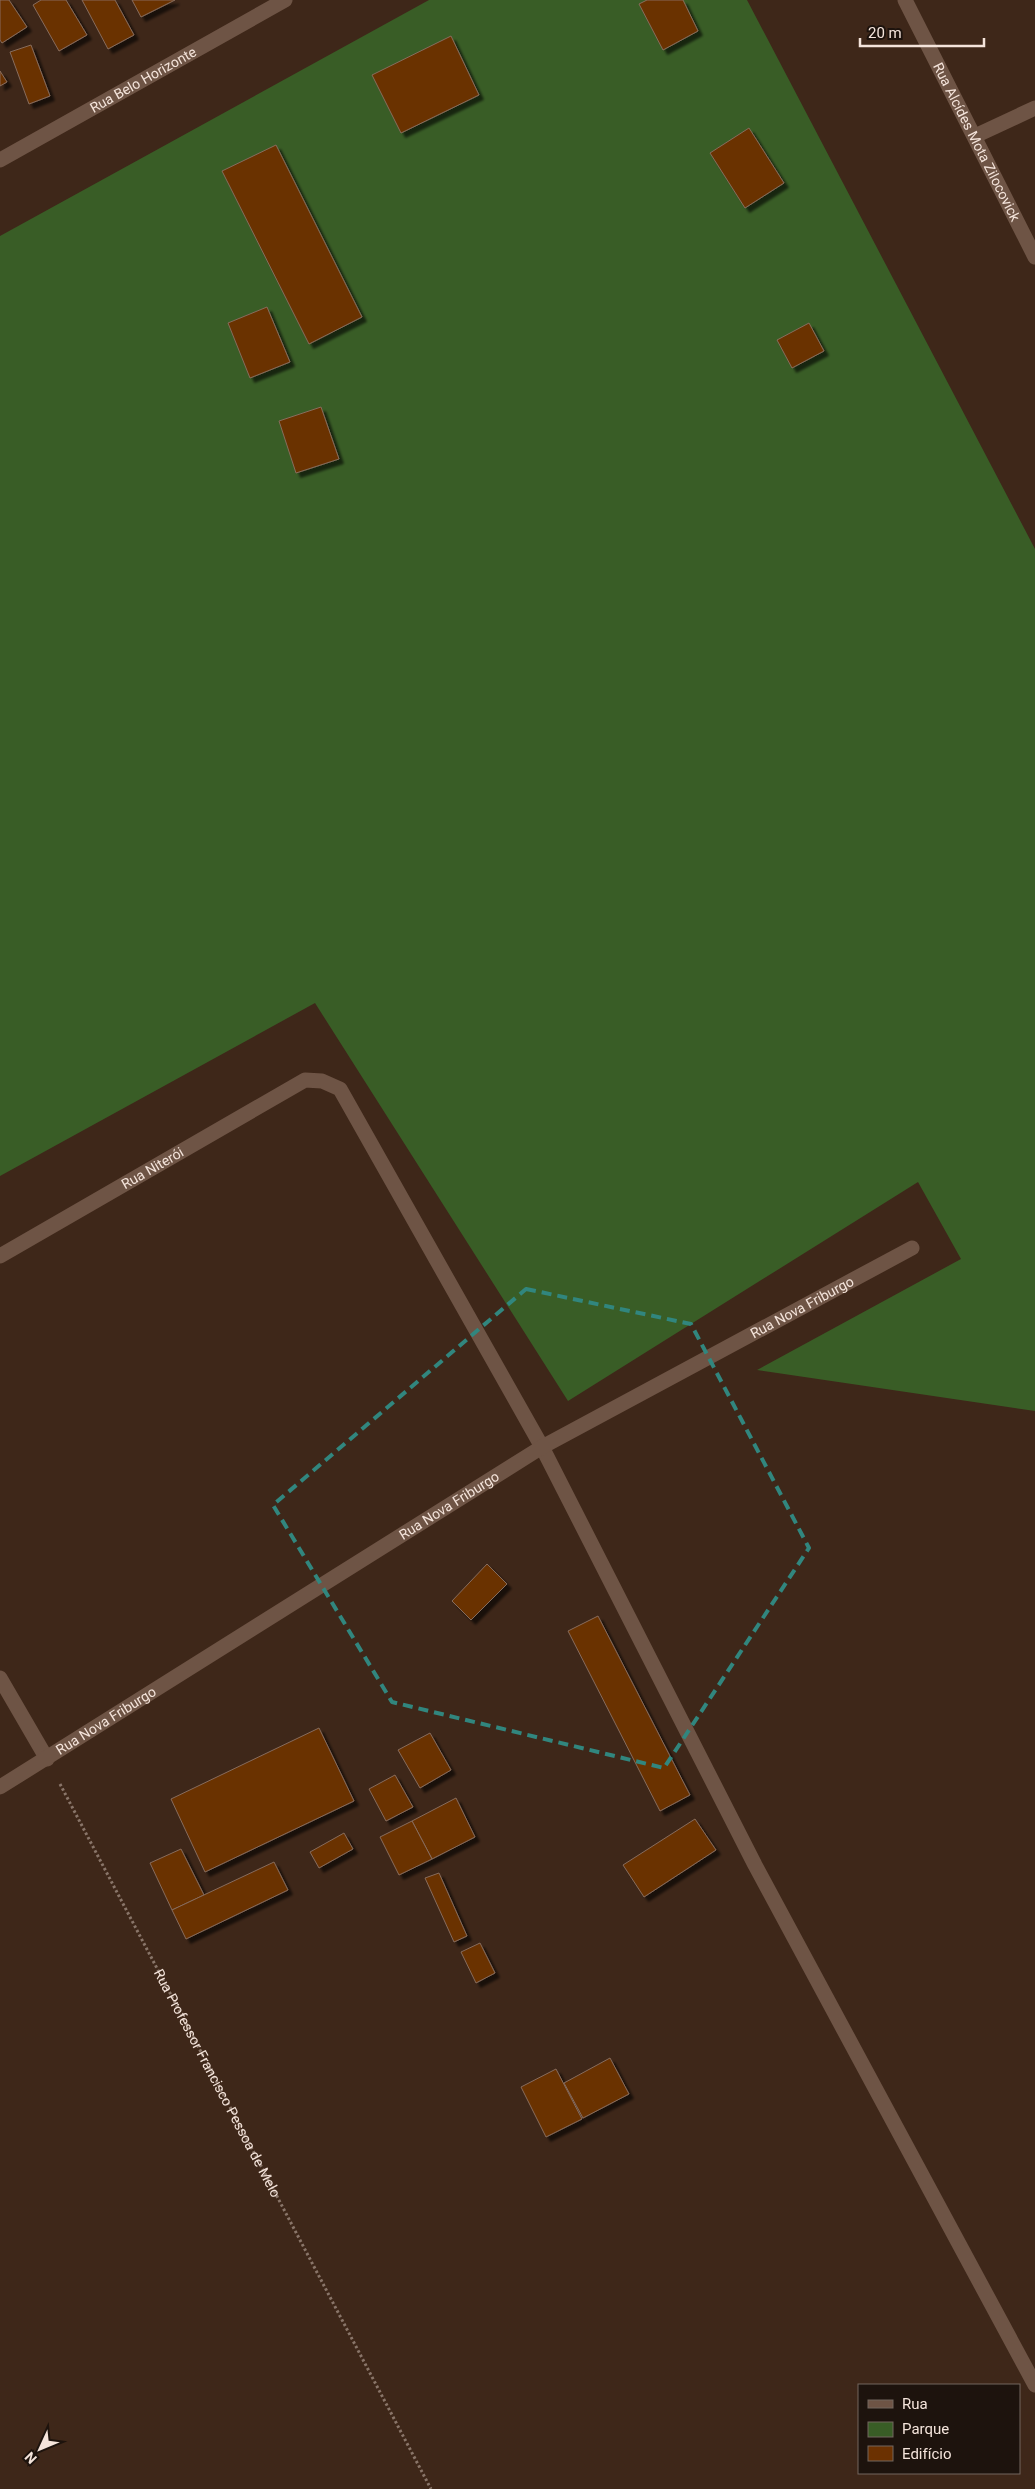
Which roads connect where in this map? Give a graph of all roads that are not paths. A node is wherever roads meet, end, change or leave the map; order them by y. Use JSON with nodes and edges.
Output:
{"nodes":[{"id":1,"x":285,"y":0,"type":"edge"},
{"id":2,"x":906,"y":0,"type":"edge"},
{"id":3,"x":1035,"y":108,"type":"edge"},
{"id":4,"x":975,"y":136,"type":"junction"},
{"id":5,"x":0,"y":160,"type":"edge"},
{"id":6,"x":1035,"y":257,"type":"edge"},
{"id":7,"x":912,"y":1248,"type":"dead end"},
{"id":8,"x":0,"y":1256,"type":"edge"},
{"id":9,"x":542,"y":1447,"type":"junction"},
{"id":10,"x":0,"y":1678,"type":"edge"},
{"id":11,"x":47,"y":1759,"type":"junction"},
{"id":12,"x":0,"y":1787,"type":"edge"},
{"id":13,"x":1035,"y":2385,"type":"edge"}],
"edges":[{"from":1,"to":5,"type":"street","name":"Rua Belo Horizonte"},
{"from":2,"to":4,"type":"street","name":"Rua Alcídes Mota Zilocovick"},
{"from":3,"to":4,"type":"street"},
{"from":4,"to":6,"type":"street","name":"Rua Alcídes Mota Zilocovick"},
{"from":7,"to":9,"type":"street","name":"Rua Nova Friburgo"},
{"from":8,"to":9,"type":"street","name":"Rua Niterói"},
{"from":9,"to":11,"type":"street","name":"Rua Nova Friburgo"},
{"from":9,"to":13,"type":"street"},
{"from":10,"to":11,"type":"street"},
{"from":11,"to":12,"type":"street","name":"Rua Nova Friburgo"}]}
